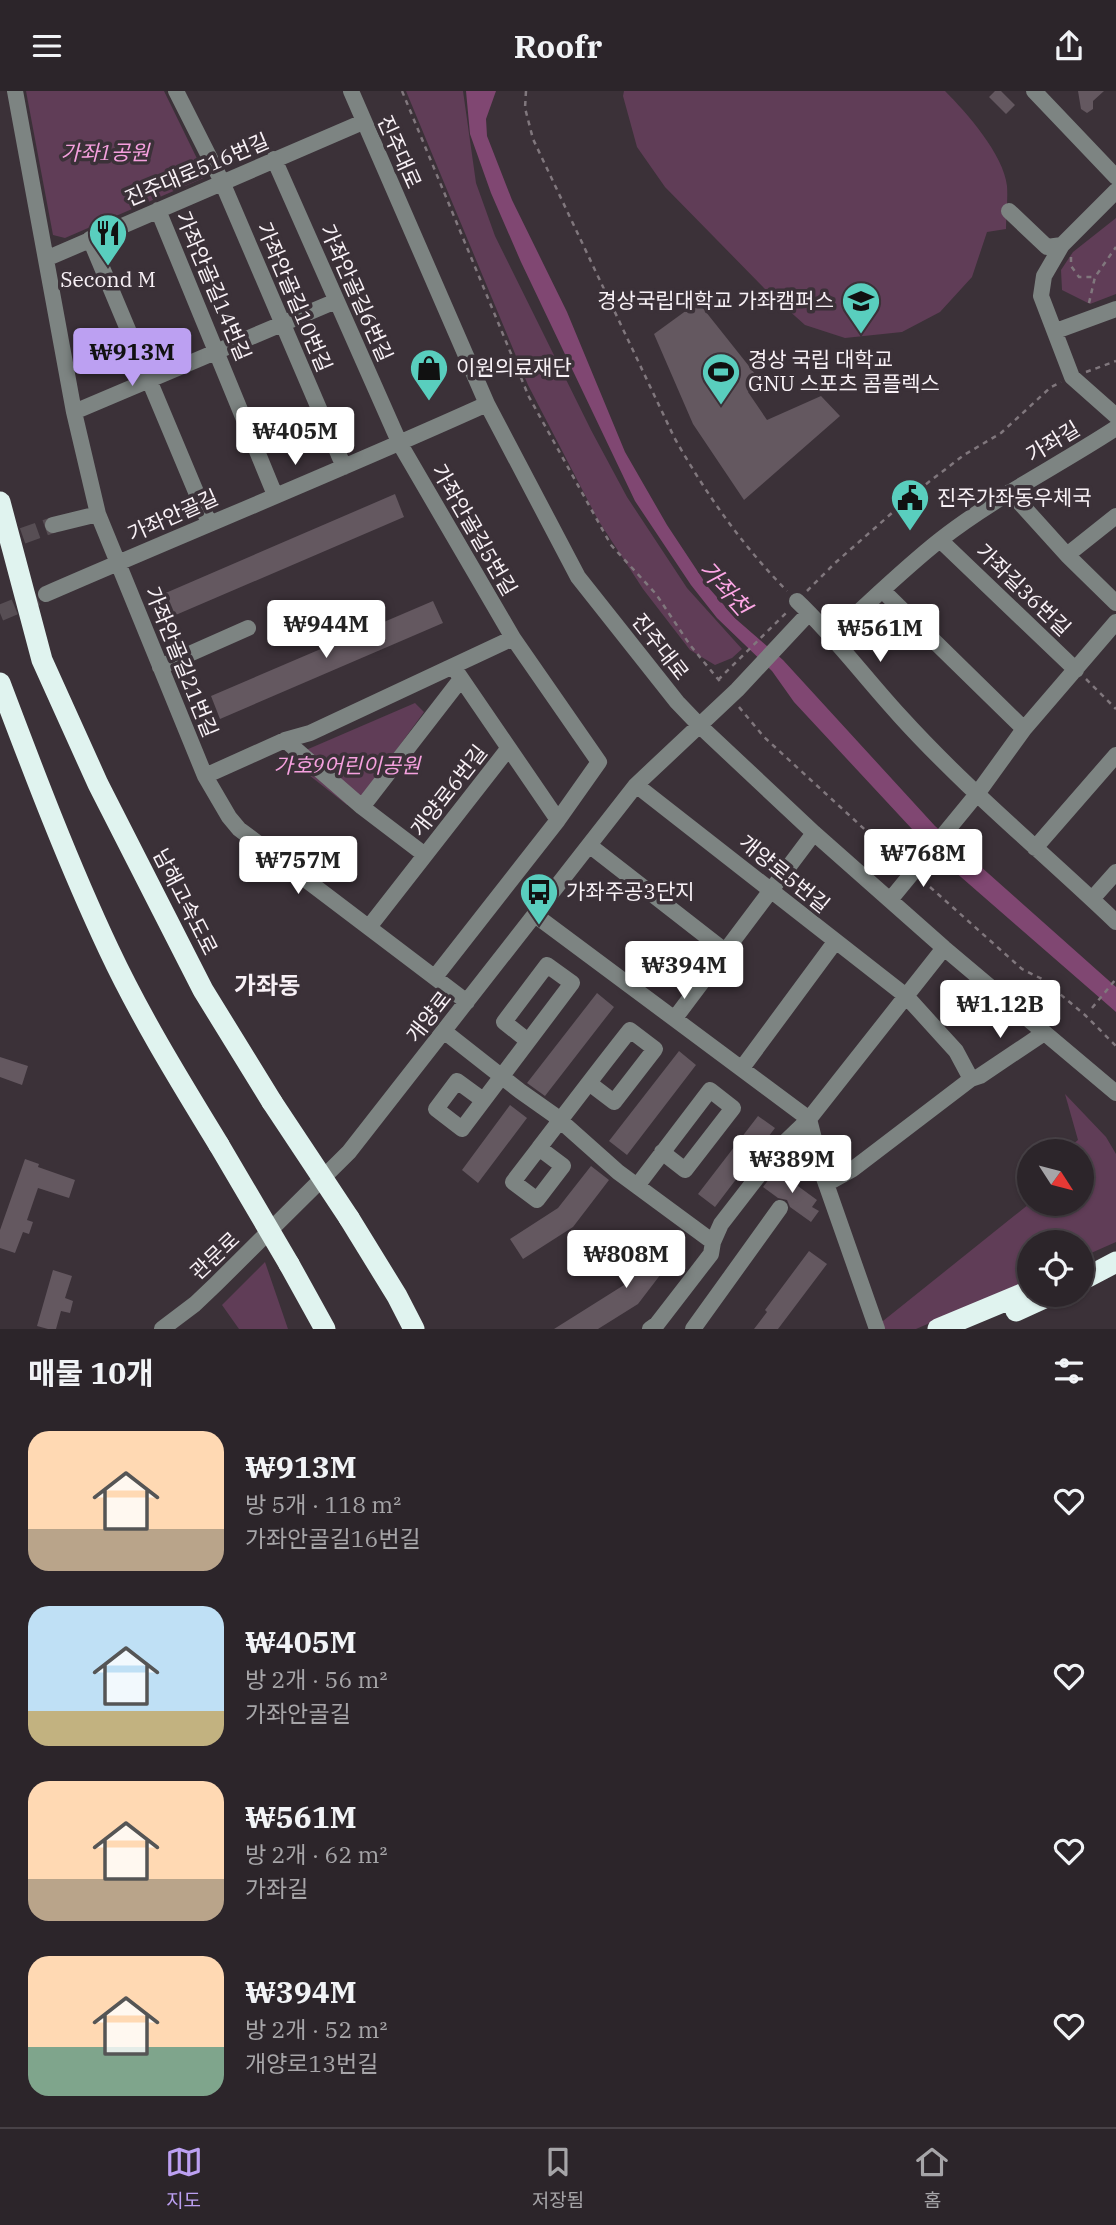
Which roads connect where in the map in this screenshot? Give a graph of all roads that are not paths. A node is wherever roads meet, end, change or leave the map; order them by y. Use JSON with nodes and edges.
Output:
{"nodes":[{"id":1,"x":16,"y":91,"type":"edge"},
{"id":2,"x":176,"y":91,"type":"edge"},
{"id":3,"x":351,"y":91,"type":"edge"},
{"id":4,"x":1034,"y":91,"type":"edge"},
{"id":5,"x":363,"y":123,"type":"junction"},
{"id":6,"x":274,"y":159,"type":"junction"},
{"id":7,"x":1116,"y":177,"type":"edge"},
{"id":8,"x":222,"y":182,"type":"junction"},
{"id":9,"x":1116,"y":191,"type":"edge"},
{"id":10,"x":158,"y":210,"type":"junction"},
{"id":11,"x":1009,"y":211,"type":"dead end"},
{"id":12,"x":90,"y":239,"type":"junction"},
{"id":13,"x":1067,"y":248,"type":"junction"},
{"id":14,"x":48,"y":258,"type":"junction"},
{"id":15,"x":337,"y":301,"type":"junction"},
{"id":16,"x":1116,"y":309,"type":"edge"},
{"id":17,"x":282,"y":324,"type":"junction"},
{"id":18,"x":1056,"y":331,"type":"junction"},
{"id":19,"x":218,"y":351,"type":"junction"},
{"id":20,"x":149,"y":380,"type":"junction"},
{"id":21,"x":486,"y":404,"type":"junction"},
{"id":22,"x":74,"y":412,"type":"junction"},
{"id":23,"x":1116,"y":416,"type":"edge"},
{"id":24,"x":1116,"y":428,"type":"edge"},
{"id":25,"x":400,"y":444,"type":"junction"},
{"id":26,"x":344,"y":467,"type":"junction"},
{"id":27,"x":1010,"y":492,"type":"junction"},
{"id":28,"x":275,"y":495,"type":"junction"},
{"id":29,"x":0,"y":502,"type":"edge"},
{"id":30,"x":98,"y":514,"type":"junction"},
{"id":31,"x":1116,"y":516,"type":"edge"},
{"id":32,"x":209,"y":523,"type":"junction"},
{"id":33,"x":53,"y":525,"type":"tunnel mouth"},
{"id":34,"x":940,"y":540,"type":"junction"},
{"id":35,"x":1067,"y":555,"type":"junction"},
{"id":36,"x":119,"y":563,"type":"junction"},
{"id":37,"x":883,"y":591,"type":"junction"},
{"id":38,"x":46,"y":594,"type":"tunnel mouth"},
{"id":39,"x":1116,"y":603,"type":"edge"},
{"id":40,"x":794,"y":605,"type":"road end"},
{"id":41,"x":809,"y":613,"type":"junction"},
{"id":42,"x":1116,"y":622,"type":"edge"},
{"id":43,"x":248,"y":628,"type":"dead end"},
{"id":44,"x":832,"y":636,"type":"junction"},
{"id":45,"x":513,"y":639,"type":"junction"},
{"id":46,"x":160,"y":667,"type":"junction"},
{"id":47,"x":1076,"y":670,"type":"junction"},
{"id":48,"x":458,"y":673,"type":"junction"},
{"id":49,"x":0,"y":683,"type":"edge"},
{"id":50,"x":700,"y":726,"type":"junction"},
{"id":51,"x":1024,"y":729,"type":"junction"},
{"id":52,"x":285,"y":740,"type":"junction"},
{"id":53,"x":508,"y":749,"type":"junction"},
{"id":54,"x":1116,"y":755,"type":"edge"},
{"id":55,"x":205,"y":776,"type":"junction"},
{"id":56,"x":636,"y":785,"type":"junction"},
{"id":57,"x":977,"y":794,"type":"junction"},
{"id":58,"x":362,"y":807,"type":"junction"},
{"id":59,"x":558,"y":820,"type":"junction"},
{"id":60,"x":814,"y":833,"type":"junction"},
{"id":61,"x":589,"y":845,"type":"junction"},
{"id":62,"x":1035,"y":848,"type":"junction"},
{"id":63,"x":425,"y":855,"type":"junction"},
{"id":64,"x":1116,"y":872,"type":"edge"},
{"id":65,"x":770,"y":890,"type":"junction"},
{"id":66,"x":1092,"y":899,"type":"junction"},
{"id":67,"x":890,"y":900,"type":"junction"},
{"id":68,"x":535,"y":915,"type":"junction"},
{"id":69,"x":1116,"y":922,"type":"edge"},
{"id":70,"x":369,"y":927,"type":"junction"},
{"id":71,"x":835,"y":942,"type":"junction"},
{"id":72,"x":944,"y":948,"type":"junction"},
{"id":73,"x":725,"y":951,"type":"junction"},
{"id":74,"x":435,"y":977,"type":"junction"},
{"id":75,"x":906,"y":996,"type":"junction"},
{"id":76,"x":467,"y":1002,"type":"junction"},
{"id":77,"x":676,"y":1018,"type":"junction"},
{"id":78,"x":445,"y":1032,"type":"junction"},
{"id":79,"x":1044,"y":1033,"type":"junction"},
{"id":80,"x":528,"y":1041,"type":"junction"},
{"id":81,"x":742,"y":1068,"type":"junction"},
{"id":82,"x":502,"y":1077,"type":"junction"},
{"id":83,"x":971,"y":1079,"type":"junction"},
{"id":84,"x":589,"y":1083,"type":"dead end"},
{"id":85,"x":1116,"y":1093,"type":"edge"},
{"id":86,"x":483,"y":1100,"type":"dead end"},
{"id":87,"x":809,"y":1119,"type":"junction"},
{"id":88,"x":560,"y":1120,"type":"junction"},
{"id":89,"x":539,"y":1148,"type":"dead end"},
{"id":90,"x":662,"y":1152,"type":"junction"},
{"id":91,"x":826,"y":1184,"type":"junction"},
{"id":92,"x":636,"y":1186,"type":"junction"},
{"id":93,"x":780,"y":1208,"type":"dead end"},
{"id":94,"x":294,"y":1209,"type":"joint"},
{"id":95,"x":713,"y":1242,"type":"junction"},
{"id":96,"x":1116,"y":1252,"type":"edge"},
{"id":97,"x":1094,"y":1262,"type":"edge"},
{"id":98,"x":1116,"y":1262,"type":"edge"},
{"id":99,"x":1094,"y":1274,"type":"edge"},
{"id":100,"x":1017,"y":1296,"type":"edge"},
{"id":101,"x":1025,"y":1307,"type":"edge"},
{"id":102,"x":162,"y":1329,"type":"edge"},
{"id":103,"x":325,"y":1329,"type":"edge"},
{"id":104,"x":414,"y":1329,"type":"edge"},
{"id":105,"x":650,"y":1329,"type":"edge"},
{"id":106,"x":693,"y":1329,"type":"edge"},
{"id":107,"x":877,"y":1329,"type":"edge"},
{"id":108,"x":938,"y":1329,"type":"edge"},
{"id":109,"x":976,"y":1329,"type":"edge"}],
"edges":[{"from":1,"to":14,"type":"street","name":"가좌안골길"},
{"from":2,"to":8,"type":"street","name":"가좌안골길10번길"},
{"from":3,"to":5,"type":"street","name":"진주대로"},
{"from":4,"to":7,"type":"street"},
{"from":5,"to":6,"type":"street","name":"진주대로516번길"},
{"from":5,"to":21,"type":"street","name":"진주대로"},
{"from":6,"to":8,"type":"street","name":"진주대로516번길"},
{"from":6,"to":15,"type":"street","name":"가좌안골길6번길"},
{"from":8,"to":10,"type":"street","name":"진주대로516번길"},
{"from":8,"to":17,"type":"street","name":"가좌안골길10번길"},
{"from":9,"to":13,"type":"street"},
{"from":10,"to":12,"type":"street","name":"진주대로516번길"},
{"from":10,"to":19,"type":"street","name":"가좌안골길14번길"},
{"from":11,"to":13,"type":"street"},
{"from":12,"to":14,"type":"street","name":"진주대로516번길"},
{"from":12,"to":20,"type":"street"},
{"from":13,"to":18,"type":"street"},
{"from":14,"to":22,"type":"street","name":"가좌안골길"},
{"from":15,"to":17,"type":"street"},
{"from":15,"to":25,"type":"street","name":"가좌안골길6번길"},
{"from":16,"to":18,"type":"street"},
{"from":17,"to":19,"type":"street"},
{"from":17,"to":26,"type":"street","name":"가좌안골길10번길"},
{"from":18,"to":23,"type":"street"},
{"from":19,"to":20,"type":"street"},
{"from":19,"to":28,"type":"street","name":"가좌안골길14번길"},
{"from":20,"to":22,"type":"street"},
{"from":20,"to":32,"type":"street"},
{"from":21,"to":25,"type":"street","name":"가좌안골길"},
{"from":21,"to":50,"type":"street","name":"진주대로"},
{"from":22,"to":30,"type":"street","name":"가좌안골길"},
{"from":24,"to":27,"type":"street","name":"가좌길"},
{"from":25,"to":26,"type":"street","name":"가좌안골길"},
{"from":25,"to":45,"type":"street","name":"가좌안골길5번길"},
{"from":26,"to":28,"type":"street","name":"가좌안골길"},
{"from":27,"to":34,"type":"street","name":"가좌길"},
{"from":27,"to":35,"type":"street"},
{"from":28,"to":32,"type":"street","name":"가좌안골길"},
{"from":29,"to":104,"type":"highway","name":"남해고속도로","bridge":true},
{"from":30,"to":33,"type":"street"},
{"from":30,"to":36,"type":"street","name":"가좌안골길"},
{"from":31,"to":35,"type":"street"},
{"from":32,"to":36,"type":"street","name":"가좌안골길"},
{"from":34,"to":37,"type":"street","name":"가좌길"},
{"from":34,"to":47,"type":"street","name":"가좌길36번길"},
{"from":35,"to":39,"type":"street"},
{"from":36,"to":38,"type":"street"},
{"from":36,"to":46,"type":"street","name":"가좌안골길21번길"},
{"from":37,"to":44,"type":"street","name":"가좌길"},
{"from":37,"to":51,"type":"street"},
{"from":40,"to":41,"type":"street"},
{"from":41,"to":44,"type":"street"},
{"from":41,"to":50,"type":"street"},
{"from":42,"to":47,"type":"street","name":"가좌길36번길"},
{"from":43,"to":46,"type":"street"},
{"from":44,"to":57,"type":"street"},
{"from":45,"to":48,"type":"street"},
{"from":45,"to":59,"type":"street","name":"가좌안골길5번길"},
{"from":46,"to":55,"type":"street","name":"가좌안골길21번길"},
{"from":47,"to":51,"type":"street","name":"가좌길36번길"},
{"from":48,"to":52,"type":"street"},
{"from":48,"to":53,"type":"street"},
{"from":48,"to":58,"type":"street"},
{"from":49,"to":103,"type":"highway","bridge":true},
{"from":50,"to":56,"type":"street","name":"개양로"},
{"from":50,"to":60,"type":"street","name":"진주대로"},
{"from":51,"to":57,"type":"street","name":"가좌길36번길"},
{"from":52,"to":55,"type":"street"},
{"from":52,"to":58,"type":"street"},
{"from":53,"to":59,"type":"street","name":"개양로6번길"},
{"from":53,"to":63,"type":"street","name":"개양로6번길"},
{"from":54,"to":62,"type":"street"},
{"from":55,"to":70,"type":"street"},
{"from":56,"to":61,"type":"street","name":"개양로"},
{"from":56,"to":65,"type":"street","name":"개양로5번길"},
{"from":57,"to":62,"type":"street"},
{"from":57,"to":67,"type":"street","name":"가좌길36번길"},
{"from":58,"to":63,"type":"street"},
{"from":59,"to":74,"type":"street"},
{"from":60,"to":65,"type":"street"},
{"from":60,"to":67,"type":"street","name":"진주대로"},
{"from":61,"to":68,"type":"street","name":"개양로"},
{"from":61,"to":73,"type":"street"},
{"from":62,"to":66,"type":"street"},
{"from":63,"to":70,"type":"street","name":"개양로6번길"},
{"from":64,"to":66,"type":"street"},
{"from":65,"to":71,"type":"street","name":"개양로5번길"},
{"from":65,"to":73,"type":"street"},
{"from":66,"to":69,"type":"street"},
{"from":67,"to":72,"type":"street","name":"진주대로"},
{"from":68,"to":76,"type":"street","name":"개양로"},
{"from":68,"to":77,"type":"street"},
{"from":70,"to":74,"type":"street"},
{"from":71,"to":75,"type":"street","name":"개양로5번길"},
{"from":71,"to":81,"type":"street"},
{"from":72,"to":75,"type":"street"},
{"from":72,"to":79,"type":"street","name":"진주대로"},
{"from":73,"to":77,"type":"street"},
{"from":74,"to":76,"type":"street"},
{"from":75,"to":83,"type":"street","name":"개양로5번길"},
{"from":75,"to":87,"type":"street"},
{"from":76,"to":78,"type":"street","name":"개양로"},
{"from":77,"to":81,"type":"street"},
{"from":78,"to":82,"type":"street"},
{"from":78,"to":94,"type":"street","name":"개양로"},
{"from":79,"to":83,"type":"street"},
{"from":79,"to":85,"type":"street","name":"진주대로"},
{"from":80,"to":80,"type":"street"},
{"from":80,"to":82,"type":"street"},
{"from":81,"to":87,"type":"street"},
{"from":82,"to":86,"type":"street"},
{"from":82,"to":88,"type":"street"},
{"from":83,"to":91,"type":"street"},
{"from":84,"to":88,"type":"street"},
{"from":87,"to":91,"type":"street"},
{"from":87,"to":95,"type":"street"},
{"from":88,"to":89,"type":"street"},
{"from":88,"to":92,"type":"street"},
{"from":90,"to":90,"type":"street"},
{"from":90,"to":92,"type":"street"},
{"from":91,"to":107,"type":"street"},
{"from":92,"to":95,"type":"street"},
{"from":93,"to":106,"type":"street"},
{"from":94,"to":102,"type":"street","name":"관문로"},
{"from":95,"to":105,"type":"street"},
{"from":96,"to":97,"type":"highway"},
{"from":98,"to":99,"type":"highway"},
{"from":100,"to":108,"type":"highway"},
{"from":101,"to":109,"type":"highway"}]}
